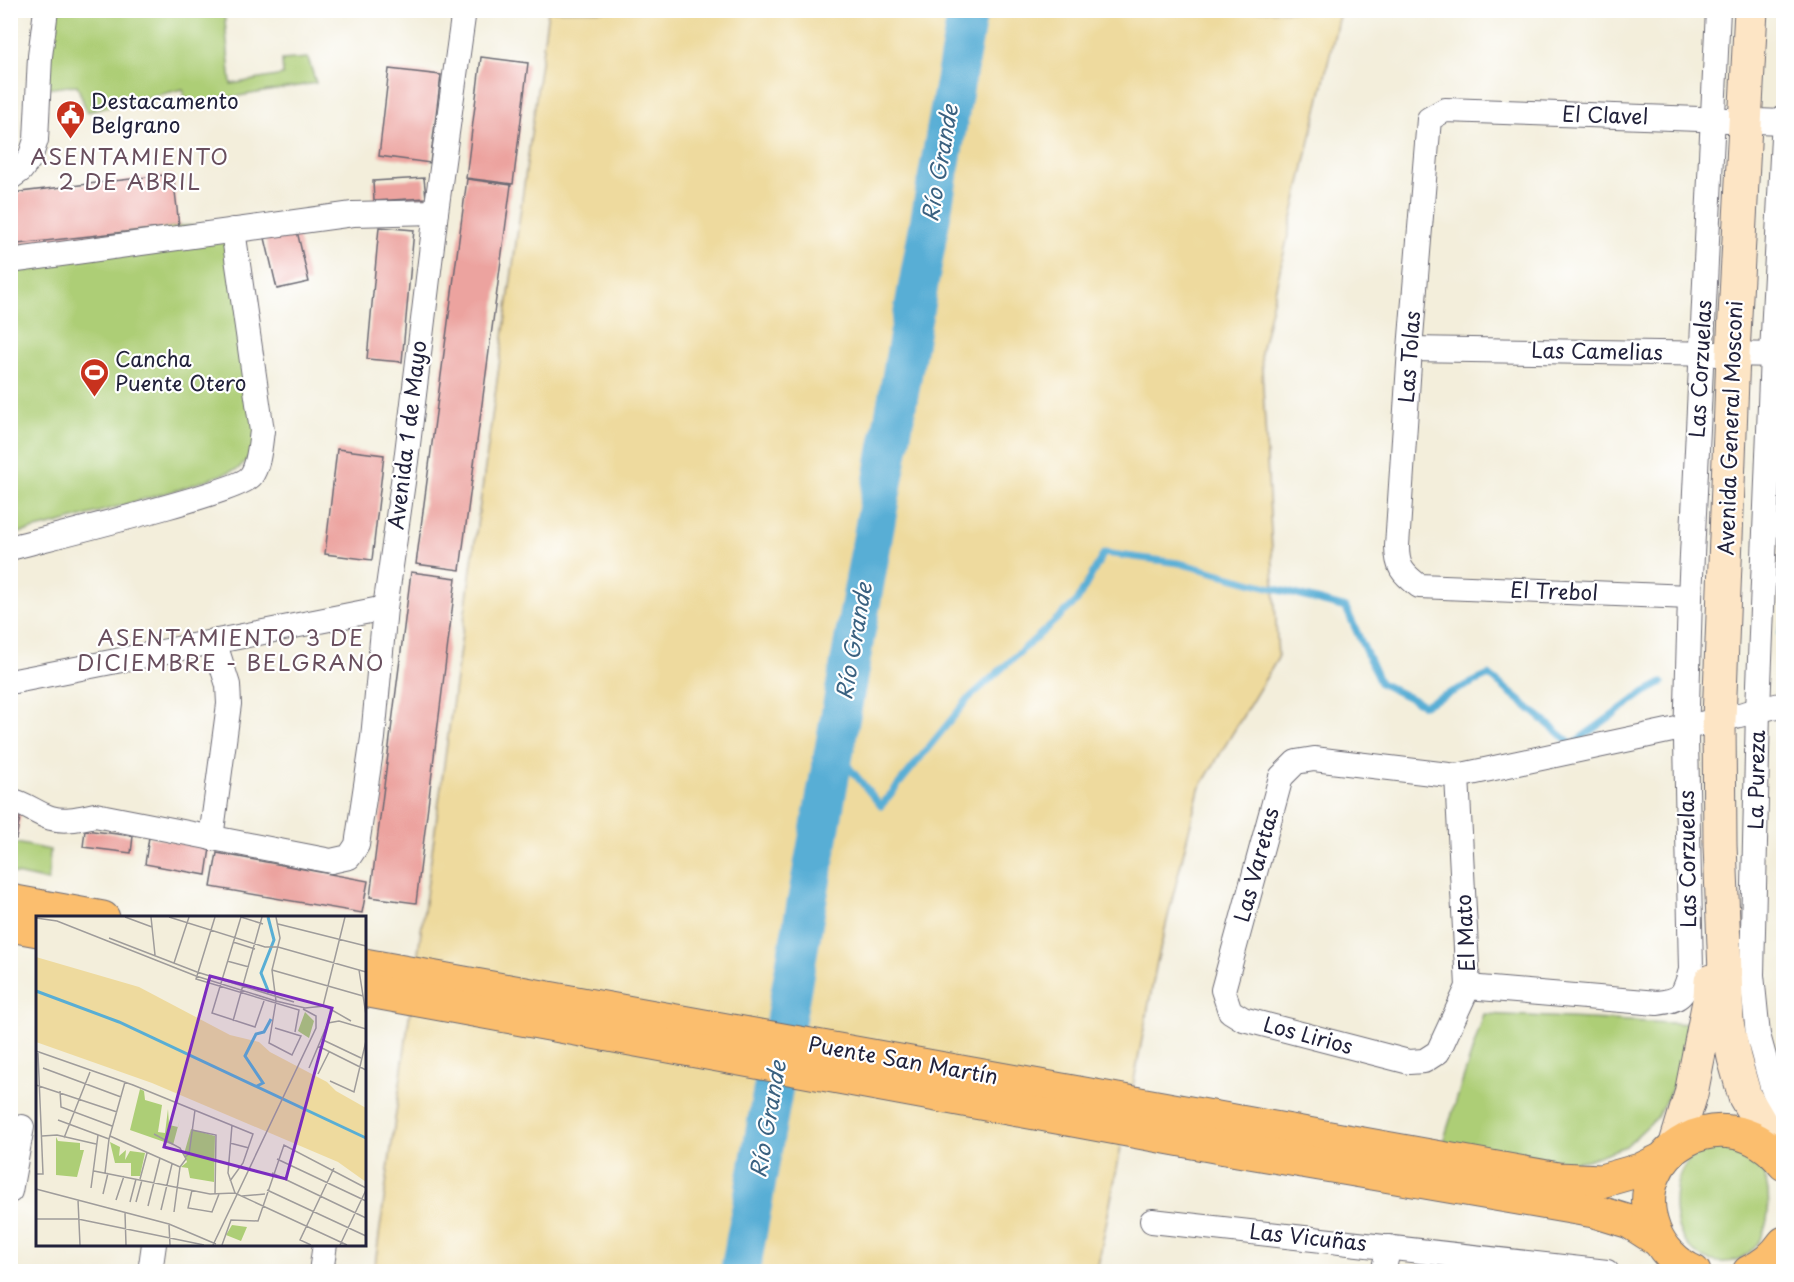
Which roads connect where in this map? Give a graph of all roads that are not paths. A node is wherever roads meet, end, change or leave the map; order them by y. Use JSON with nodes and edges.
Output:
{"nodes":[{"id":1,"x":46,"y":10,"type":"edge"},
{"id":2,"x":464,"y":10,"type":"edge"},
{"id":3,"x":1718,"y":10,"type":"edge"},
{"id":4,"x":1751,"y":10,"type":"edge"},
{"id":5,"x":1784,"y":117,"type":"edge"},
{"id":6,"x":1429,"y":119,"type":"joint"},
{"id":7,"x":1713,"y":120,"type":"junction"},
{"id":8,"x":1745,"y":122,"type":"junction"},
{"id":9,"x":1783,"y":122,"type":"edge"},
{"id":10,"x":10,"y":178,"type":"edge"},
{"id":11,"x":436,"y":212,"type":"junction"},
{"id":12,"x":233,"y":230,"type":"junction"},
{"id":13,"x":10,"y":261,"type":"edge"},
{"id":14,"x":1410,"y":349,"type":"junction"},
{"id":15,"x":1701,"y":354,"type":"junction"},
{"id":16,"x":1733,"y":354,"type":"junction"},
{"id":17,"x":1778,"y":355,"type":"edge"},
{"id":18,"x":10,"y":548,"type":"edge"},
{"id":19,"x":1419,"y":586,"type":"joint"},
{"id":20,"x":1690,"y":597,"type":"junction"},
{"id":21,"x":385,"y":608,"type":"junction"},
{"id":22,"x":214,"y":640,"type":"junction"},
{"id":23,"x":10,"y":682,"type":"edge"},
{"id":24,"x":1784,"y":704,"type":"edge"},
{"id":25,"x":1758,"y":710,"type":"junction"},
{"id":26,"x":1719,"y":720,"type":"junction"},
{"id":27,"x":1686,"y":728,"type":"junction"},
{"id":28,"x":1457,"y":776,"type":"junction"},
{"id":29,"x":10,"y":800,"type":"edge"},
{"id":30,"x":211,"y":838,"type":"junction"},
{"id":31,"x":1720,"y":845,"type":"junction"},
{"id":32,"x":10,"y":901,"type":"edge"},
{"id":33,"x":92,"y":916,"type":"edge"},
{"id":34,"x":10,"y":925,"type":"edge"},
{"id":35,"x":36,"y":930,"type":"edge"},
{"id":36,"x":372,"y":979,"type":"edge"},
{"id":37,"x":1468,"y":987,"type":"junction"},
{"id":38,"x":1223,"y":990,"type":"joint"},
{"id":39,"x":1409,"y":1062,"type":"joint"},
{"id":40,"x":1784,"y":1114,"type":"edge"},
{"id":41,"x":24,"y":1127,"type":"edge"},
{"id":42,"x":1224,"y":1133,"type":"junction"},
{"id":43,"x":1669,"y":1153,"type":"junction"},
{"id":44,"x":1783,"y":1163,"type":"edge"},
{"id":45,"x":10,"y":1191,"type":"edge"},
{"id":46,"x":1152,"y":1221,"type":"dead end"},
{"id":47,"x":154,"y":1246,"type":"edge"},
{"id":48,"x":325,"y":1246,"type":"edge"},
{"id":49,"x":1389,"y":1247,"type":"junction"},
{"id":50,"x":1777,"y":1256,"type":"edge"},
{"id":51,"x":1676,"y":1259,"type":"edge"},
{"id":52,"x":1461,"y":1263,"type":"edge"},
{"id":53,"x":150,"y":1272,"type":"edge"},
{"id":54,"x":321,"y":1272,"type":"edge"},
{"id":55,"x":1383,"y":1272,"type":"edge"},
{"id":56,"x":1607,"y":1272,"type":"edge"},
{"id":57,"x":1749,"y":1272,"type":"edge"}],
"edges":[{"from":1,"to":10,"type":"street"},
{"from":2,"to":11,"type":"street","name":"Avenida 1 de Mayo"},
{"from":3,"to":7,"type":"street","name":"Las Corzuelas"},
{"from":4,"to":8,"type":"main road","name":"Avenida General Mosconi"},
{"from":5,"to":9,"type":"street","name":"La Pureza"},
{"from":6,"to":7,"type":"street","name":"El Clavel"},
{"from":6,"to":14,"type":"street","name":"Las Tolas"},
{"from":7,"to":8,"type":"street","name":"El Clavel"},
{"from":7,"to":15,"type":"street","name":"Las Corzuelas"},
{"from":8,"to":9,"type":"street","name":"El Clavel"},
{"from":8,"to":16,"type":"main road","name":"Avenida General Mosconi"},
{"from":9,"to":17,"type":"street","name":"La Pureza"},
{"from":11,"to":12,"type":"street"},
{"from":11,"to":21,"type":"street","name":"Avenida 1 de Mayo"},
{"from":12,"to":13,"type":"street"},
{"from":12,"to":18,"type":"street"},
{"from":14,"to":15,"type":"street","name":"Las Camelias"},
{"from":14,"to":19,"type":"street","name":"Las Tolas"},
{"from":15,"to":16,"type":"street","name":"Las Camelias"},
{"from":15,"to":20,"type":"street","name":"Las Corzuelas"},
{"from":16,"to":17,"type":"street","name":"Las Camelias"},
{"from":16,"to":26,"type":"main road","name":"Avenida General Mosconi"},
{"from":17,"to":25,"type":"street","name":"La Pureza"},
{"from":19,"to":20,"type":"street","name":"El Trebol"},
{"from":20,"to":27,"type":"street","name":"Las Corzuelas"},
{"from":21,"to":22,"type":"street"},
{"from":21,"to":30,"type":"street","name":"Avenida 1 de Mayo"},
{"from":22,"to":23,"type":"street"},
{"from":22,"to":30,"type":"street"},
{"from":24,"to":25,"type":"street"},
{"from":25,"to":26,"type":"street"},
{"from":25,"to":40,"type":"street","name":"La Pureza"},
{"from":26,"to":27,"type":"street"},
{"from":26,"to":31,"type":"main road","name":"Avenida General Mosconi"},
{"from":27,"to":28,"type":"street"},
{"from":27,"to":37,"type":"street","name":"Las Corzuelas"},
{"from":28,"to":37,"type":"street","name":"El Mato"},
{"from":28,"to":38,"type":"street","name":"Las Varetas"},
{"from":29,"to":30,"type":"street"},
{"from":31,"to":43,"type":"main road"},
{"from":31,"to":44,"type":"main road"},
{"from":32,"to":33,"type":"main road"},
{"from":34,"to":35,"type":"main road"},
{"from":36,"to":42,"type":"main road","name":"Puente San Martín"},
{"from":37,"to":39,"type":"street","name":"El Mato"},
{"from":38,"to":39,"type":"street","name":"Los Lirios"},
{"from":41,"to":45,"type":"street"},
{"from":42,"to":43,"type":"main road"},
{"from":42,"to":51,"type":"main road"},
{"from":43,"to":44,"type":"main road"},
{"from":43,"to":51,"type":"main road"},
{"from":46,"to":49,"type":"street","name":"Las Vicuñas"},
{"from":47,"to":53,"type":"street"},
{"from":48,"to":54,"type":"street"},
{"from":49,"to":52,"type":"street","name":"Las Vicuñas"},
{"from":49,"to":55,"type":"street"},
{"from":50,"to":57,"type":"main road"},
{"from":52,"to":56,"type":"street","name":"Las Vicuñas"}]}
